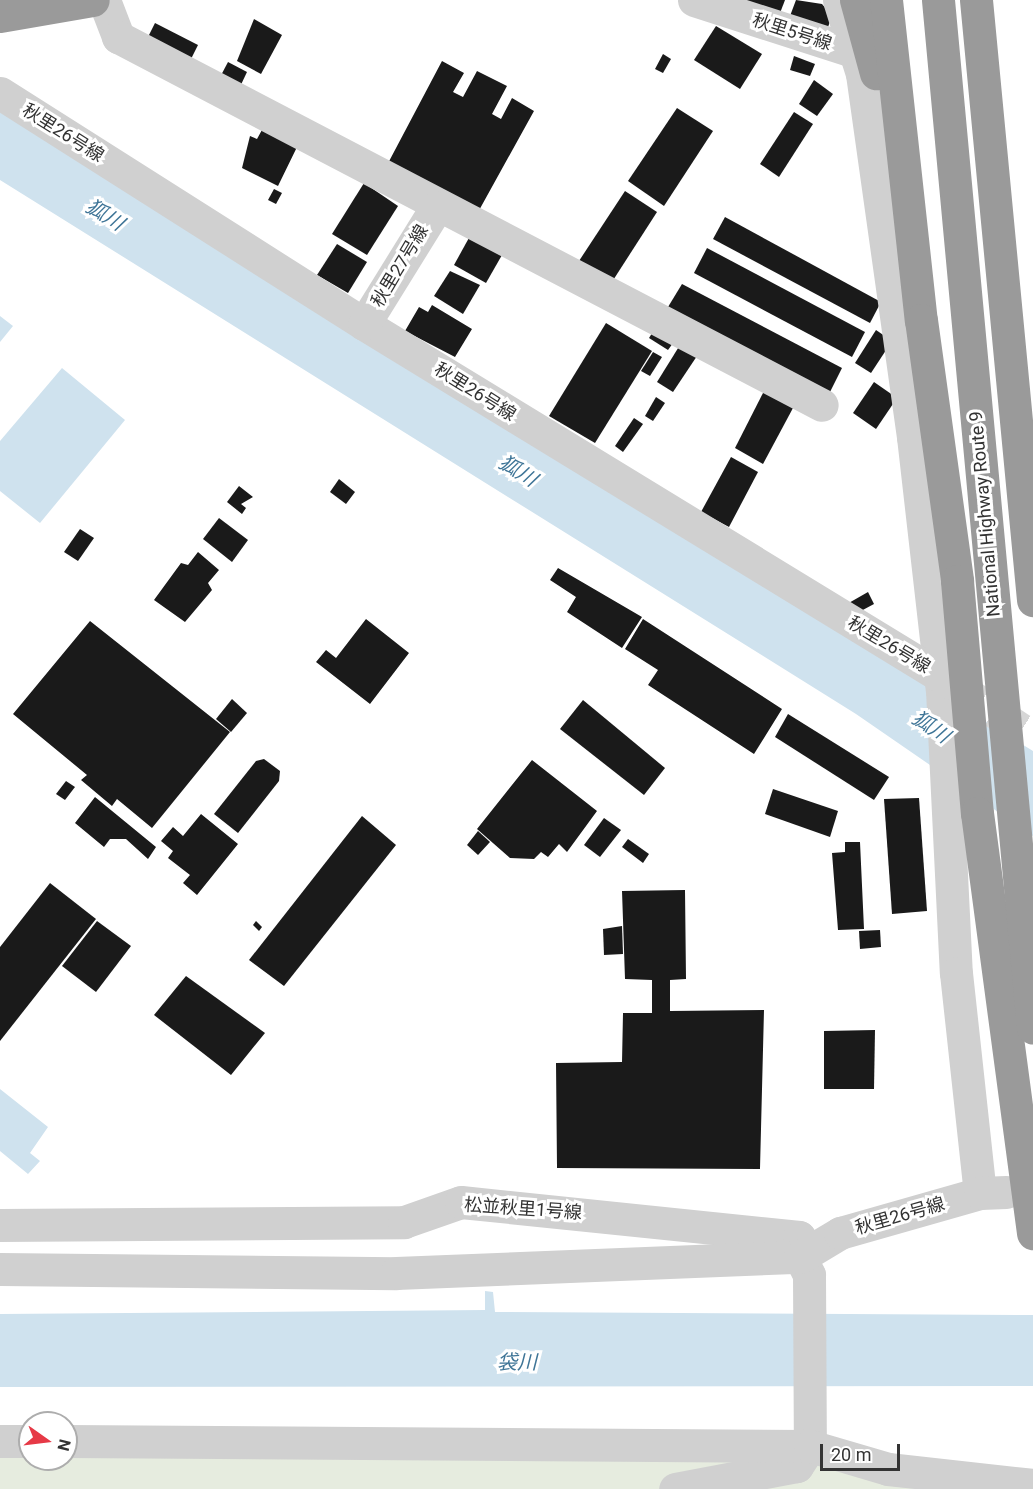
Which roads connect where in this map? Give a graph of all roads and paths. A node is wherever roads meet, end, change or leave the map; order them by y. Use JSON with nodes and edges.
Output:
{"nodes":[{"id":1,"x":104,"y":0,"type":"edge"},
{"id":2,"x":694,"y":0,"type":"edge"},
{"id":3,"x":839,"y":0,"type":"edge"},
{"id":4,"x":856,"y":0,"type":"edge"},
{"id":5,"x":886,"y":0,"type":"edge"},
{"id":6,"x":938,"y":0,"type":"edge"},
{"id":7,"x":976,"y":0,"type":"edge"},
{"id":8,"x":75,"y":2,"type":"edge"},
{"id":9,"x":0,"y":16,"type":"edge"},
{"id":10,"x":856,"y":52,"type":"junction"},
{"id":11,"x":0,"y":93,"type":"edge"},
{"id":12,"x":436,"y":208,"type":"junction"},
{"id":13,"x":921,"y":320,"type":"junction"},
{"id":14,"x":364,"y":324,"type":"junction"},
{"id":15,"x":822,"y":405,"type":"dead end"},
{"id":16,"x":1033,"y":600,"type":"edge"},
{"id":17,"x":951,"y":688,"type":"junction"},
{"id":18,"x":1033,"y":1028,"type":"edge"},
{"id":19,"x":0,"y":1225,"type":"edge"},
{"id":20,"x":1033,"y":1233,"type":"edge"},
{"id":21,"x":804,"y":1266,"type":"junction"},
{"id":22,"x":0,"y":1269,"type":"edge"},
{"id":23,"x":810,"y":1439,"type":"junction"},
{"id":24,"x":0,"y":1441,"type":"edge"},
{"id":25,"x":18,"y":1441,"type":"edge"},
{"id":26,"x":78,"y":1441,"type":"edge"},
{"id":27,"x":1033,"y":1485,"type":"edge"},
{"id":28,"x":675,"y":1489,"type":"edge"}],
"edges":[{"from":1,"to":12,"type":"street"},
{"from":2,"to":10,"type":"street","name":"秋里5号線"},
{"from":3,"to":10,"type":"street"},
{"from":4,"to":13,"type":"highway"},
{"from":5,"to":13,"type":"highway"},
{"from":6,"to":18,"type":"highway","name":"National Highway Route 9"},
{"from":7,"to":16,"type":"highway"},
{"from":8,"to":9,"type":"highway"},
{"from":10,"to":17,"type":"street"},
{"from":11,"to":14,"type":"street","name":"秋里26号線"},
{"from":12,"to":14,"type":"street","name":"秋里27号線"},
{"from":12,"to":15,"type":"street"},
{"from":13,"to":17,"type":"highway"},
{"from":14,"to":17,"type":"street","name":"秋里26号線"},
{"from":17,"to":20,"type":"highway"},
{"from":17,"to":21,"type":"street","name":"秋里26号線"},
{"from":19,"to":21,"type":"street","name":"松並秋里1号線"},
{"from":21,"to":22,"type":"street"},
{"from":21,"to":23,"type":"street","name":"松並秋里1号線"},
{"from":23,"to":26,"type":"street"},
{"from":23,"to":27,"type":"street"},
{"from":23,"to":28,"type":"street"},
{"from":24,"to":25,"type":"street"}]}
